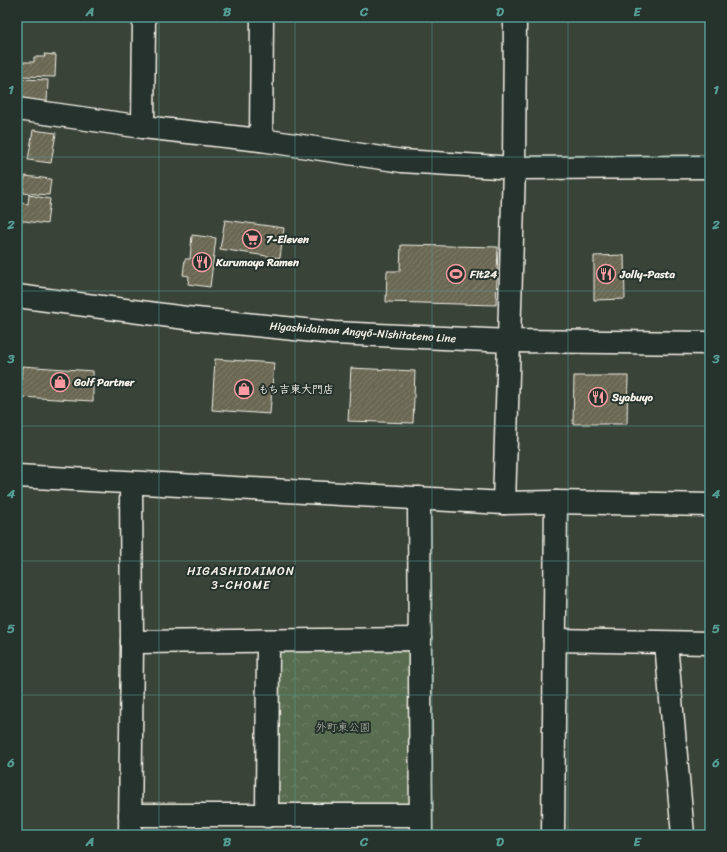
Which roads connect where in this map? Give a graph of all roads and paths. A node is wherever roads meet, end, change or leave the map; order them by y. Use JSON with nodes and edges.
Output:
{"nodes":[{"id":1,"x":144,"y":17,"type":"edge"},
{"id":2,"x":262,"y":17,"type":"edge"},
{"id":3,"x":515,"y":17,"type":"edge"},
{"id":4,"x":17,"y":109,"type":"edge"},
{"id":5,"x":143,"y":127,"type":"junction"},
{"id":6,"x":261,"y":140,"type":"junction"},
{"id":7,"x":710,"y":167,"type":"edge"},
{"id":8,"x":514,"y":168,"type":"junction"},
{"id":9,"x":17,"y":296,"type":"edge"},
{"id":10,"x":509,"y":341,"type":"junction"},
{"id":11,"x":710,"y":343,"type":"edge"},
{"id":12,"x":17,"y":476,"type":"edge"},
{"id":13,"x":131,"y":483,"type":"junction"},
{"id":14,"x":418,"y":498,"type":"junction"},
{"id":15,"x":556,"y":502,"type":"junction"},
{"id":16,"x":504,"y":503,"type":"junction"},
{"id":17,"x":710,"y":505,"type":"edge"},
{"id":18,"x":420,"y":639,"type":"junction"},
{"id":19,"x":555,"y":640,"type":"junction"},
{"id":20,"x":268,"y":641,"type":"junction"},
{"id":21,"x":132,"y":642,"type":"junction"},
{"id":22,"x":666,"y":643,"type":"junction"},
{"id":23,"x":710,"y":643,"type":"edge"},
{"id":24,"x":267,"y":816,"type":"junction"},
{"id":25,"x":130,"y":825,"type":"edge"},
{"id":26,"x":420,"y":825,"type":"edge"},
{"id":27,"x":553,"y":835,"type":"edge"},
{"id":28,"x":683,"y":835,"type":"edge"}],
"edges":[{"from":1,"to":5,"type":"street"},
{"from":2,"to":6,"type":"street"},
{"from":3,"to":8,"type":"street"},
{"from":4,"to":5,"type":"street"},
{"from":5,"to":6,"type":"street"},
{"from":6,"to":8,"type":"street"},
{"from":7,"to":8,"type":"street"},
{"from":8,"to":10,"type":"street"},
{"from":9,"to":10,"type":"street","name":"Higashidaimon Angyō-Nishitateno Line"},
{"from":10,"to":11,"type":"street","name":"Higashidaimon Angyō-Nishitateno Line"},
{"from":10,"to":16,"type":"street"},
{"from":12,"to":13,"type":"street"},
{"from":13,"to":14,"type":"street"},
{"from":13,"to":21,"type":"street"},
{"from":14,"to":16,"type":"street"},
{"from":14,"to":18,"type":"street"},
{"from":15,"to":16,"type":"street"},
{"from":15,"to":17,"type":"street"},
{"from":15,"to":19,"type":"street"},
{"from":18,"to":20,"type":"street"},
{"from":18,"to":26,"type":"street"},
{"from":19,"to":22,"type":"street"},
{"from":19,"to":27,"type":"street"},
{"from":20,"to":21,"type":"street"},
{"from":20,"to":24,"type":"street"},
{"from":21,"to":25,"type":"street"},
{"from":22,"to":23,"type":"street"},
{"from":22,"to":28,"type":"street"},
{"from":24,"to":25,"type":"street"},
{"from":24,"to":26,"type":"street"}]}
